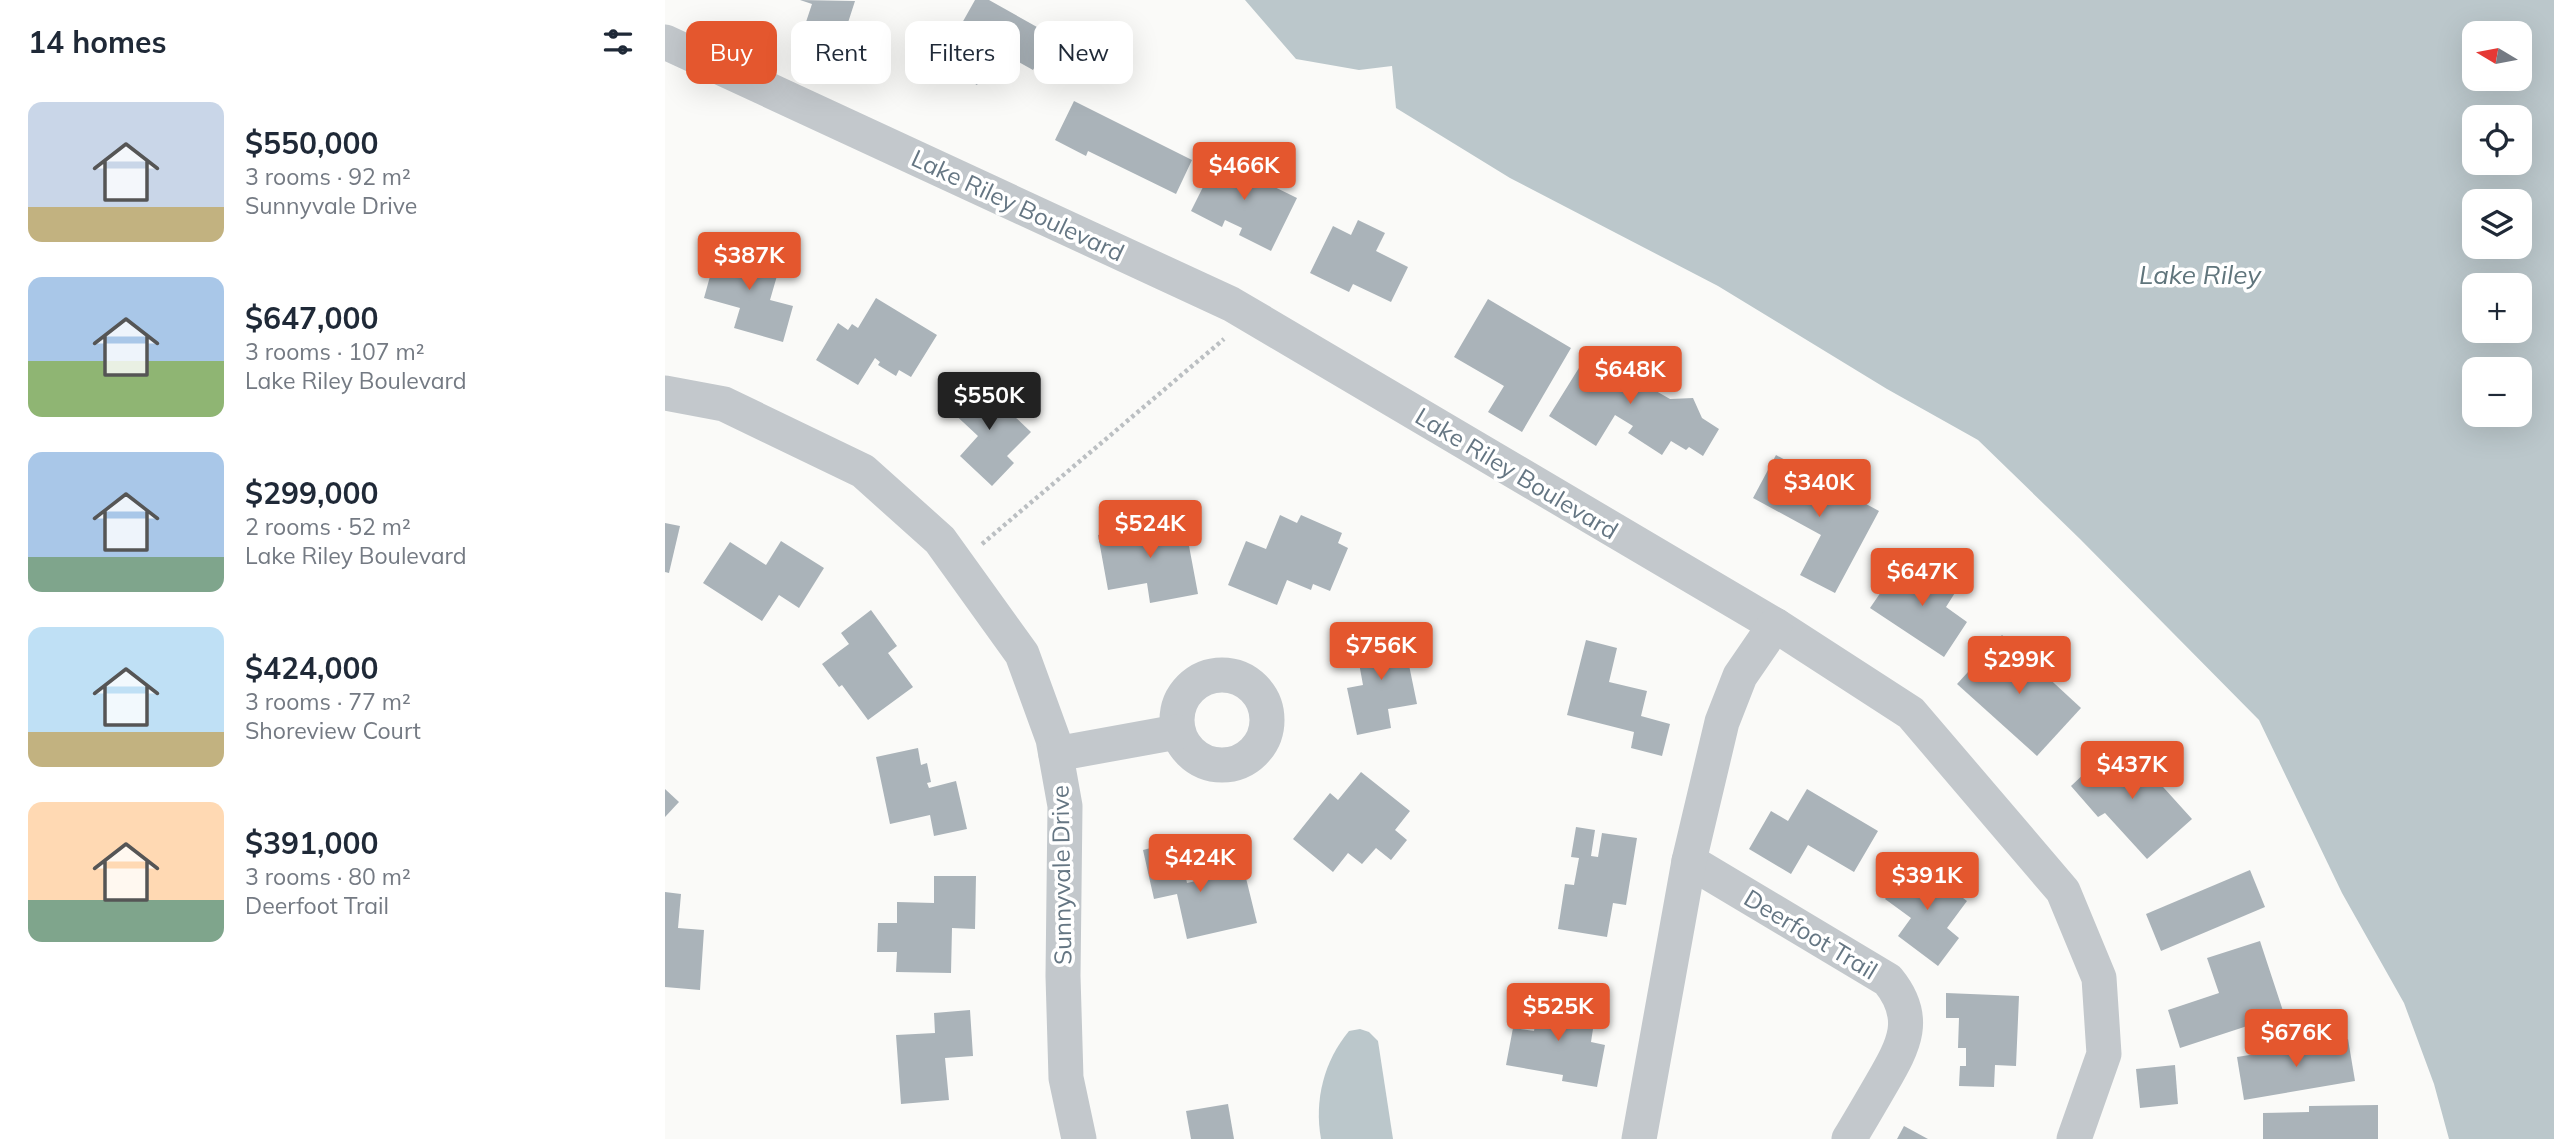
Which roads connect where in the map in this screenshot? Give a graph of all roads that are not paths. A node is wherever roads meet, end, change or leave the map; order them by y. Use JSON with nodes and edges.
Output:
{"nodes":[{"id":1,"x":665,"y":41,"type":"edge"},
{"id":2,"x":665,"y":393,"type":"edge"},
{"id":3,"x":1775,"y":625,"type":"junction"},
{"id":4,"x":1177,"y":732,"type":"dead end"},
{"id":5,"x":1056,"y":754,"type":"junction"},
{"id":6,"x":1689,"y":861,"type":"junction"},
{"id":7,"x":1079,"y":1139,"type":"edge"},
{"id":8,"x":1639,"y":1139,"type":"edge"},
{"id":9,"x":1849,"y":1139,"type":"edge"},
{"id":10,"x":2074,"y":1139,"type":"edge"}],
"edges":[{"from":1,"to":3,"type":"street","name":"Lake Riley Boulevard"},
{"from":2,"to":5,"type":"street","name":"Sunnyvale Drive"},
{"from":3,"to":6,"type":"street"},
{"from":3,"to":10,"type":"street","name":"Lake Riley Boulevard"},
{"from":4,"to":5,"type":"street"},
{"from":5,"to":7,"type":"street","name":"Sunnyvale Drive"},
{"from":6,"to":8,"type":"street"},
{"from":6,"to":9,"type":"street","name":"Deerfoot Trail"}]}
